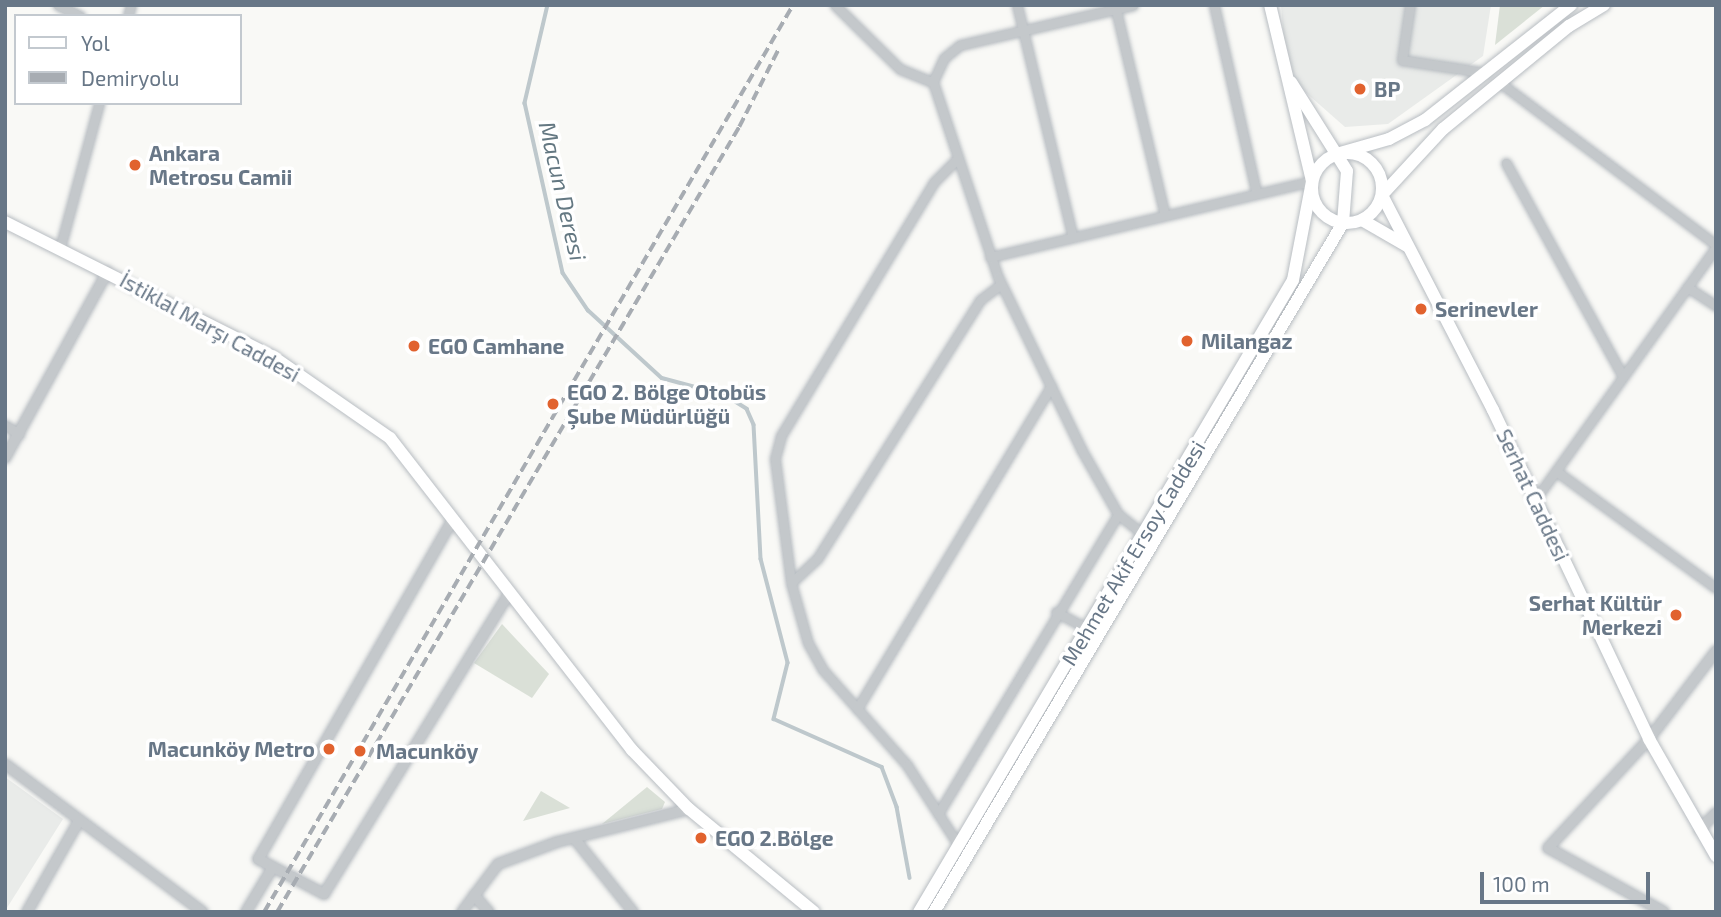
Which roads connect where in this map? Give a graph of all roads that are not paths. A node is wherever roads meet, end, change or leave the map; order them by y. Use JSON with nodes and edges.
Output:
{"nodes":[{"id":1,"x":58,"y":5,"type":"edge"},
{"id":2,"x":835,"y":5,"type":"edge"},
{"id":3,"x":1017,"y":5,"type":"edge"},
{"id":4,"x":1133,"y":5,"type":"edge"},
{"id":5,"x":1214,"y":5,"type":"edge"},
{"id":6,"x":1270,"y":5,"type":"edge"},
{"id":7,"x":1410,"y":5,"type":"edge"},
{"id":8,"x":1571,"y":5,"type":"edge"},
{"id":9,"x":1604,"y":5,"type":"edge"},
{"id":10,"x":1115,"y":7,"type":"edge"},
{"id":11,"x":76,"y":14,"type":"edge"},
{"id":12,"x":1024,"y":30,"type":"junction"},
{"id":13,"x":1487,"y":74,"type":"junction"},
{"id":14,"x":1287,"y":76,"type":"junction"},
{"id":15,"x":933,"y":82,"type":"junction"},
{"id":16,"x":1499,"y":82,"type":"junction"},
{"id":17,"x":98,"y":105,"type":"edge"},
{"id":18,"x":1433,"y":114,"type":"junction"},
{"id":19,"x":1443,"y":129,"type":"junction"},
{"id":20,"x":1340,"y":153,"type":"junction"},
{"id":21,"x":957,"y":159,"type":"junction"},
{"id":22,"x":1506,"y":163,"type":"dead end"},
{"id":23,"x":1312,"y":181,"type":"junction"},
{"id":24,"x":1255,"y":192,"type":"junction"},
{"id":25,"x":1381,"y":195,"type":"junction"},
{"id":26,"x":1164,"y":212,"type":"junction"},
{"id":27,"x":1362,"y":220,"type":"junction"},
{"id":28,"x":5,"y":222,"type":"edge"},
{"id":29,"x":1343,"y":223,"type":"junction"},
{"id":30,"x":1072,"y":234,"type":"junction"},
{"id":31,"x":1716,"y":246,"type":"edge"},
{"id":32,"x":1407,"y":247,"type":"junction"},
{"id":33,"x":60,"y":248,"type":"junction"},
{"id":34,"x":1327,"y":256,"type":"junction"},
{"id":35,"x":990,"y":257,"type":"junction"},
{"id":36,"x":108,"y":271,"type":"junction"},
{"id":37,"x":1001,"y":284,"type":"junction"},
{"id":38,"x":1687,"y":287,"type":"junction"},
{"id":39,"x":1716,"y":306,"type":"edge"},
{"id":40,"x":1623,"y":377,"type":"junction"},
{"id":41,"x":1051,"y":386,"type":"junction"},
{"id":42,"x":5,"y":425,"type":"edge"},
{"id":43,"x":19,"y":434,"type":"junction"},
{"id":44,"x":5,"y":458,"type":"edge"},
{"id":45,"x":1556,"y":471,"type":"junction"},
{"id":46,"x":1535,"y":500,"type":"junction"},
{"id":47,"x":1118,"y":514,"type":"junction"},
{"id":48,"x":453,"y":519,"type":"junction"},
{"id":49,"x":1144,"y":535,"type":"junction"},
{"id":50,"x":791,"y":583,"type":"junction"},
{"id":51,"x":1716,"y":588,"type":"edge"},
{"id":52,"x":508,"y":595,"type":"junction"},
{"id":53,"x":1056,"y":612,"type":"junction"},
{"id":54,"x":1088,"y":629,"type":"junction"},
{"id":55,"x":1716,"y":651,"type":"edge"},
{"id":56,"x":857,"y":709,"type":"junction"},
{"id":57,"x":1649,"y":739,"type":"junction"},
{"id":58,"x":5,"y":764,"type":"edge"},
{"id":59,"x":689,"y":809,"type":"junction"},
{"id":60,"x":1716,"y":813,"type":"edge"},
{"id":61,"x":938,"y":814,"type":"junction"},
{"id":62,"x":79,"y":821,"type":"junction"},
{"id":63,"x":1699,"y":830,"type":"junction"},
{"id":64,"x":574,"y":838,"type":"junction"},
{"id":65,"x":959,"y":846,"type":"junction"},
{"id":66,"x":1716,"y":856,"type":"edge"},
{"id":67,"x":273,"y":867,"type":"junction"},
{"id":68,"x":474,"y":895,"type":"junction"},
{"id":69,"x":27,"y":912,"type":"edge"},
{"id":70,"x":203,"y":912,"type":"edge"},
{"id":71,"x":246,"y":912,"type":"edge"},
{"id":72,"x":462,"y":912,"type":"edge"},
{"id":73,"x":489,"y":912,"type":"edge"},
{"id":74,"x":632,"y":912,"type":"edge"},
{"id":75,"x":814,"y":912,"type":"edge"},
{"id":76,"x":919,"y":912,"type":"edge"},
{"id":77,"x":934,"y":912,"type":"edge"},
{"id":78,"x":1664,"y":912,"type":"edge"}],
"edges":[{"from":1,"to":11,"type":"street"},
{"from":2,"to":15,"type":"street"},
{"from":3,"to":12,"type":"street"},
{"from":4,"to":10,"type":"street"},
{"from":5,"to":24,"type":"street"},
{"from":6,"to":14,"type":"main road"},
{"from":7,"to":13,"type":"street"},
{"from":8,"to":13,"type":"main road"},
{"from":9,"to":16,"type":"main road"},
{"from":10,"to":12,"type":"street"},
{"from":10,"to":26,"type":"street"},
{"from":12,"to":15,"type":"street"},
{"from":12,"to":30,"type":"street"},
{"from":13,"to":18,"type":"main road"},
{"from":14,"to":20,"type":"main road"},
{"from":14,"to":23,"type":"main road"},
{"from":15,"to":21,"type":"street"},
{"from":16,"to":19,"type":"main road"},
{"from":16,"to":31,"type":"street"},
{"from":17,"to":33,"type":"street"},
{"from":18,"to":19,"type":"main road"},
{"from":18,"to":20,"type":"main road"},
{"from":19,"to":25,"type":"main road"},
{"from":20,"to":23,"type":"main road"},
{"from":20,"to":25,"type":"main road","name":"Serhat Caddesi"},
{"from":20,"to":29,"type":"main road","name":"Mehmet Akif Ersoy Caddesi"},
{"from":21,"to":35,"type":"street"},
{"from":21,"to":50,"type":"street"},
{"from":22,"to":40,"type":"street"},
{"from":23,"to":24,"type":"street"},
{"from":23,"to":29,"type":"main road"},
{"from":23,"to":49,"type":"main road","name":"Mehmet Akif Ersoy Caddesi"},
{"from":24,"to":26,"type":"street"},
{"from":25,"to":27,"type":"main road","name":"Mehmet Akif Ersoy Caddesi"},
{"from":25,"to":32,"type":"main road","name":"Serhat Caddesi"},
{"from":26,"to":30,"type":"street"},
{"from":27,"to":29,"type":"main road"},
{"from":27,"to":32,"type":"main road"},
{"from":27,"to":34,"type":"main road","name":"Mehmet Akif Ersoy Caddesi"},
{"from":28,"to":33,"type":"main road","name":"İstiklal Marşı Caddesi"},
{"from":29,"to":34,"type":"main road","name":"Mehmet Akif Ersoy Caddesi"},
{"from":30,"to":35,"type":"street"},
{"from":31,"to":38,"type":"street"},
{"from":32,"to":46,"type":"main road","name":"Serhat Caddesi"},
{"from":33,"to":36,"type":"main road","name":"İstiklal Marşı Caddesi"},
{"from":34,"to":77,"type":"main road","name":"Mehmet Akif Ersoy Caddesi"},
{"from":35,"to":37,"type":"street"},
{"from":36,"to":43,"type":"street"},
{"from":36,"to":48,"type":"main road","name":"İstiklal Marşı Caddesi"},
{"from":37,"to":41,"type":"street"},
{"from":37,"to":50,"type":"street"},
{"from":38,"to":39,"type":"street"},
{"from":38,"to":40,"type":"street"},
{"from":40,"to":45,"type":"street"},
{"from":41,"to":47,"type":"street"},
{"from":41,"to":56,"type":"street"},
{"from":42,"to":43,"type":"street"},
{"from":43,"to":44,"type":"street"},
{"from":45,"to":46,"type":"street"},
{"from":45,"to":51,"type":"street"},
{"from":46,"to":57,"type":"main road","name":"Serhat Caddesi"},
{"from":47,"to":49,"type":"street"},
{"from":47,"to":53,"type":"street"},
{"from":48,"to":52,"type":"main road","name":"İstiklal Marşı Caddesi"},
{"from":48,"to":67,"type":"street"},
{"from":49,"to":54,"type":"main road","name":"Mehmet Akif Ersoy Caddesi"},
{"from":50,"to":56,"type":"street"},
{"from":52,"to":59,"type":"main road","name":"İstiklal Marşı Caddesi"},
{"from":52,"to":67,"type":"street"},
{"from":53,"to":54,"type":"street"},
{"from":53,"to":61,"type":"street"},
{"from":54,"to":65,"type":"main road","name":"Mehmet Akif Ersoy Caddesi"},
{"from":55,"to":57,"type":"street"},
{"from":56,"to":61,"type":"street"},
{"from":57,"to":63,"type":"main road","name":"Serhat Caddesi"},
{"from":57,"to":78,"type":"street"},
{"from":58,"to":62,"type":"street"},
{"from":59,"to":64,"type":"street"},
{"from":59,"to":75,"type":"main road","name":"İstiklal Marşı Caddesi"},
{"from":60,"to":63,"type":"street"},
{"from":61,"to":65,"type":"street"},
{"from":62,"to":69,"type":"street"},
{"from":62,"to":70,"type":"street"},
{"from":63,"to":66,"type":"main road","name":"Serhat Caddesi"},
{"from":64,"to":68,"type":"street"},
{"from":64,"to":74,"type":"street"},
{"from":65,"to":76,"type":"main road","name":"Mehmet Akif Ersoy Caddesi"},
{"from":67,"to":71,"type":"street"},
{"from":68,"to":72,"type":"street"},
{"from":68,"to":73,"type":"street"}]}
